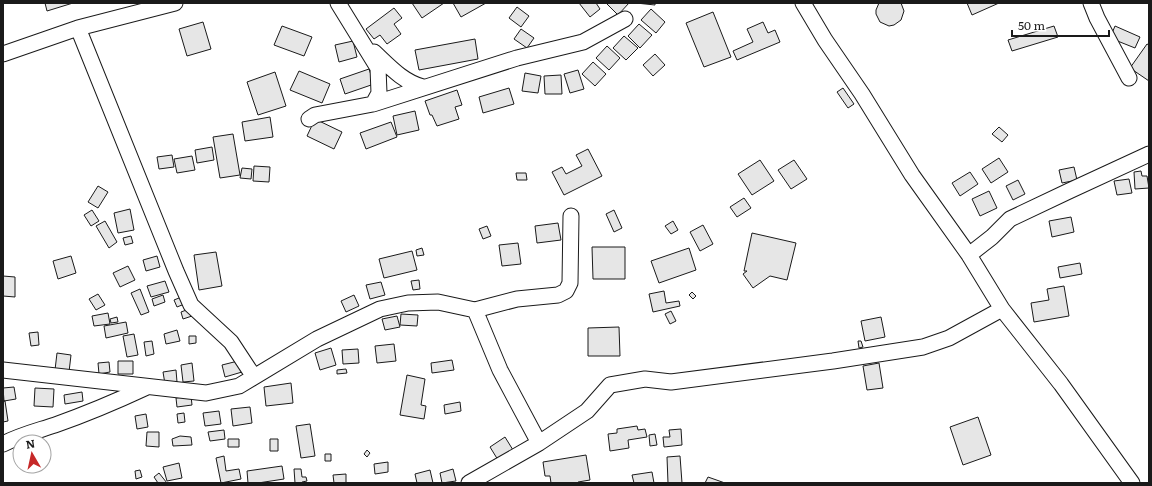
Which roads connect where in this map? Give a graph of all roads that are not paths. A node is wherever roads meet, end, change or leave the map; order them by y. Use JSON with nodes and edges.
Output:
{"nodes":[{"id":1,"x":175,"y":3,"type":"edge"},
{"id":2,"x":338,"y":3,"type":"edge"},
{"id":3,"x":803,"y":3,"type":"edge"},
{"id":4,"x":1091,"y":3,"type":"edge"},
{"id":5,"x":625,"y":19,"type":"dead end"},
{"id":6,"x":78,"y":28,"type":"junction"},
{"id":7,"x":360,"y":39,"type":"junction"},
{"id":8,"x":3,"y":54,"type":"edge"},
{"id":9,"x":1129,"y":78,"type":"dead end"},
{"id":10,"x":423,"y":87,"type":"junction"},
{"id":11,"x":373,"y":104,"type":"junction"},
{"id":12,"x":308,"y":119,"type":"dead end"},
{"id":13,"x":1149,"y":154,"type":"edge"},
{"id":14,"x":571,"y":216,"type":"dead end"},
{"id":15,"x":969,"y":255,"type":"junction"},
{"id":16,"x":1002,"y":309,"type":"junction"},
{"id":17,"x":475,"y":310,"type":"junction"},
{"id":18,"x":3,"y":370,"type":"edge"},
{"id":19,"x":254,"y":377,"type":"junction"},
{"id":20,"x":147,"y":387,"type":"junction"},
{"id":21,"x":539,"y":442,"type":"junction"},
{"id":22,"x":3,"y":444,"type":"edge"},
{"id":23,"x":469,"y":483,"type":"edge"},
{"id":24,"x":1132,"y":483,"type":"edge"}],
"edges":[{"from":1,"to":6,"type":"street"},
{"from":2,"to":7,"type":"street"},
{"from":3,"to":15,"type":"street"},
{"from":4,"to":9,"type":"street"},
{"from":5,"to":10,"type":"street"},
{"from":6,"to":8,"type":"street"},
{"from":6,"to":19,"type":"street"},
{"from":7,"to":10,"type":"street"},
{"from":7,"to":11,"type":"street"},
{"from":10,"to":11,"type":"street"},
{"from":11,"to":12,"type":"street"},
{"from":13,"to":15,"type":"street"},
{"from":14,"to":17,"type":"street"},
{"from":15,"to":16,"type":"street"},
{"from":16,"to":21,"type":"street"},
{"from":16,"to":24,"type":"street"},
{"from":17,"to":19,"type":"street"},
{"from":17,"to":21,"type":"street"},
{"from":18,"to":20,"type":"street"},
{"from":19,"to":20,"type":"street"},
{"from":20,"to":22,"type":"street"},
{"from":21,"to":23,"type":"street"}]}
